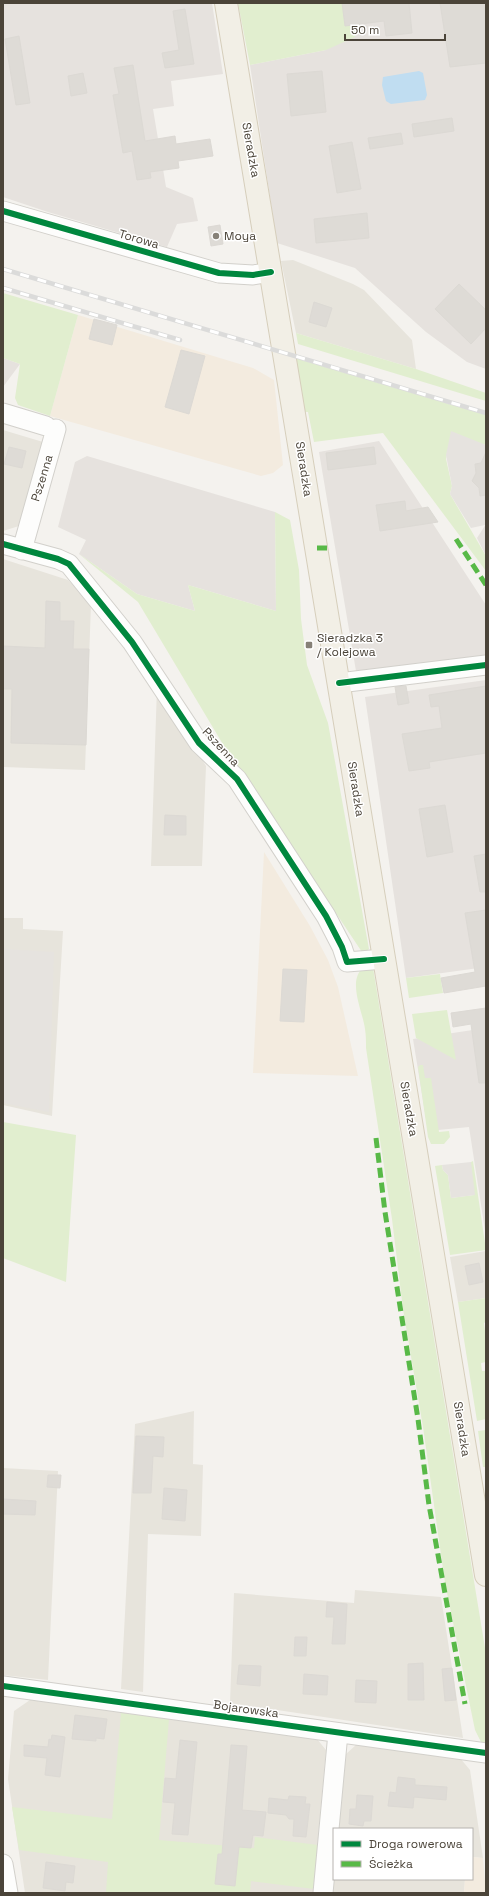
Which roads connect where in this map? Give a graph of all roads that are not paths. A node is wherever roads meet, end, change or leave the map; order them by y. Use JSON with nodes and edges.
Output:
{"nodes":[{"id":1,"x":226,"y":3,"type":"edge"},
{"id":2,"x":3,"y":212,"type":"edge"},
{"id":3,"x":271,"y":272,"type":"junction"},
{"id":4,"x":3,"y":413,"type":"edge"},
{"id":5,"x":3,"y":544,"type":"edge"},
{"id":6,"x":22,"y":550,"type":"junction"},
{"id":7,"x":486,"y":665,"type":"edge"},
{"id":8,"x":339,"y":683,"type":"junction"},
{"id":9,"x":384,"y":959,"type":"junction"},
{"id":10,"x":486,"y":1575,"type":"edge"},
{"id":11,"x":3,"y":1686,"type":"edge"},
{"id":12,"x":338,"y":1733,"type":"junction"},
{"id":13,"x":486,"y":1753,"type":"edge"},
{"id":14,"x":3,"y":1864,"type":"edge"},
{"id":15,"x":8,"y":1893,"type":"edge"},
{"id":16,"x":323,"y":1893,"type":"edge"}],
"edges":[{"from":1,"to":3,"type":"main road","name":"Sieradzka"},
{"from":2,"to":3,"type":"street","name":"Torowa"},
{"from":3,"to":8,"type":"main road","name":"Sieradzka"},
{"from":4,"to":6,"type":"street","name":"Pszenna"},
{"from":5,"to":6,"type":"street","name":"Pszenna"},
{"from":6,"to":9,"type":"street","name":"Pszenna"},
{"from":7,"to":8,"type":"street"},
{"from":8,"to":9,"type":"main road","name":"Sieradzka"},
{"from":9,"to":10,"type":"main road","name":"Sieradzka"},
{"from":11,"to":12,"type":"street","name":"Bojarowska"},
{"from":12,"to":13,"type":"street","name":"Bojarowska"},
{"from":12,"to":16,"type":"street"},
{"from":14,"to":15,"type":"street"}]}
